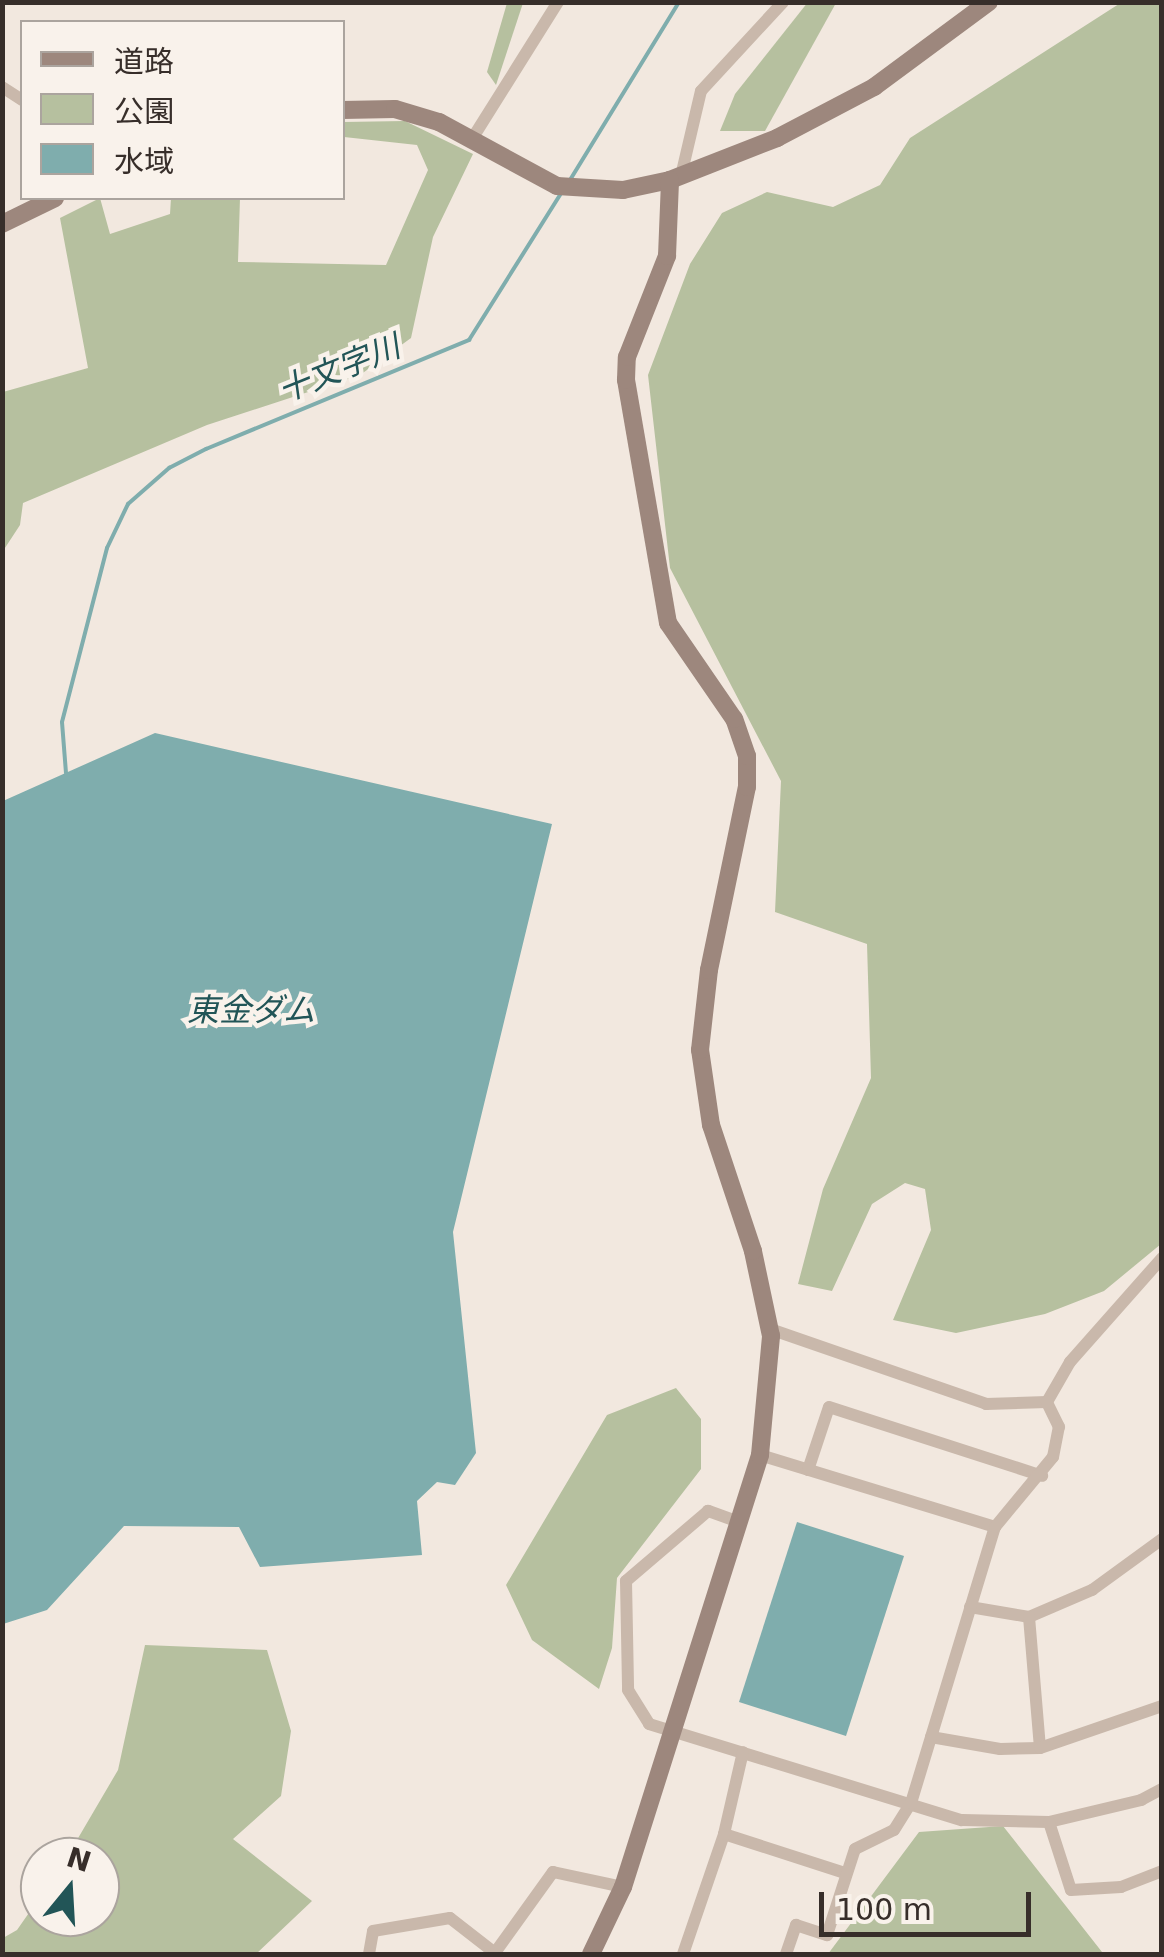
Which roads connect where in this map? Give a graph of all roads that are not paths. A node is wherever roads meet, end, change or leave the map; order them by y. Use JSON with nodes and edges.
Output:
{"nodes":[{"id":1,"x":558,"y":2,"type":"edge"},
{"id":2,"x":782,"y":2,"type":"edge"},
{"id":3,"x":990,"y":2,"type":"edge"},
{"id":4,"x":345,"y":110,"type":"edge"},
{"id":5,"x":472,"y":138,"type":"junction"},
{"id":6,"x":675,"y":178,"type":"junction"},
{"id":7,"x":51,"y":200,"type":"edge"},
{"id":8,"x":2,"y":224,"type":"edge"},
{"id":9,"x":1162,"y":1258,"type":"edge"},
{"id":10,"x":770,"y":1328,"type":"junction"},
{"id":11,"x":1047,"y":1402,"type":"junction"},
{"id":12,"x":760,"y":1455,"type":"junction"},
{"id":13,"x":808,"y":1470,"type":"junction"},
{"id":14,"x":1042,"y":1476,"type":"junction"},
{"id":15,"x":736,"y":1522,"type":"junction"},
{"id":16,"x":994,"y":1527,"type":"junction"},
{"id":17,"x":1161,"y":1540,"type":"edge"},
{"id":18,"x":970,"y":1607,"type":"junction"},
{"id":19,"x":1028,"y":1616,"type":"junction"},
{"id":20,"x":1162,"y":1706,"type":"edge"},
{"id":21,"x":672,"y":1731,"type":"junction"},
{"id":22,"x":931,"y":1737,"type":"junction"},
{"id":23,"x":1040,"y":1748,"type":"junction"},
{"id":24,"x":743,"y":1752,"type":"junction"},
{"id":25,"x":1162,"y":1788,"type":"edge"},
{"id":26,"x":911,"y":1804,"type":"junction"},
{"id":27,"x":1049,"y":1822,"type":"junction"},
{"id":28,"x":724,"y":1834,"type":"junction"},
{"id":29,"x":1162,"y":1871,"type":"edge"},
{"id":30,"x":845,"y":1873,"type":"junction"},
{"id":31,"x":623,"y":1887,"type":"junction"},
{"id":32,"x":369,"y":1954,"type":"edge"},
{"id":33,"x":494,"y":1954,"type":"edge"},
{"id":34,"x":591,"y":1954,"type":"edge"},
{"id":35,"x":683,"y":1954,"type":"edge"},
{"id":36,"x":786,"y":1954,"type":"edge"}],
"edges":[{"from":1,"to":5,"type":"street"},
{"from":2,"to":6,"type":"street"},
{"from":3,"to":6,"type":"street"},
{"from":4,"to":5,"type":"street"},
{"from":5,"to":6,"type":"street"},
{"from":6,"to":10,"type":"street"},
{"from":7,"to":8,"type":"street"},
{"from":9,"to":11,"type":"street"},
{"from":10,"to":11,"type":"street"},
{"from":10,"to":12,"type":"street"},
{"from":11,"to":14,"type":"street"},
{"from":12,"to":13,"type":"street"},
{"from":12,"to":15,"type":"street"},
{"from":13,"to":14,"type":"street"},
{"from":13,"to":16,"type":"street"},
{"from":14,"to":16,"type":"street"},
{"from":15,"to":21,"type":"street"},
{"from":15,"to":21,"type":"street"},
{"from":16,"to":18,"type":"street"},
{"from":17,"to":19,"type":"street"},
{"from":18,"to":19,"type":"street"},
{"from":18,"to":22,"type":"street"},
{"from":19,"to":23,"type":"street"},
{"from":20,"to":23,"type":"street"},
{"from":21,"to":24,"type":"street"},
{"from":21,"to":31,"type":"street"},
{"from":22,"to":23,"type":"street"},
{"from":22,"to":26,"type":"street"},
{"from":24,"to":26,"type":"street"},
{"from":24,"to":28,"type":"street"},
{"from":25,"to":27,"type":"street"},
{"from":26,"to":27,"type":"street"},
{"from":26,"to":30,"type":"street"},
{"from":27,"to":29,"type":"street"},
{"from":28,"to":30,"type":"street"},
{"from":28,"to":35,"type":"street"},
{"from":30,"to":36,"type":"street"},
{"from":31,"to":33,"type":"street"},
{"from":31,"to":34,"type":"street"},
{"from":32,"to":33,"type":"street"}]}
